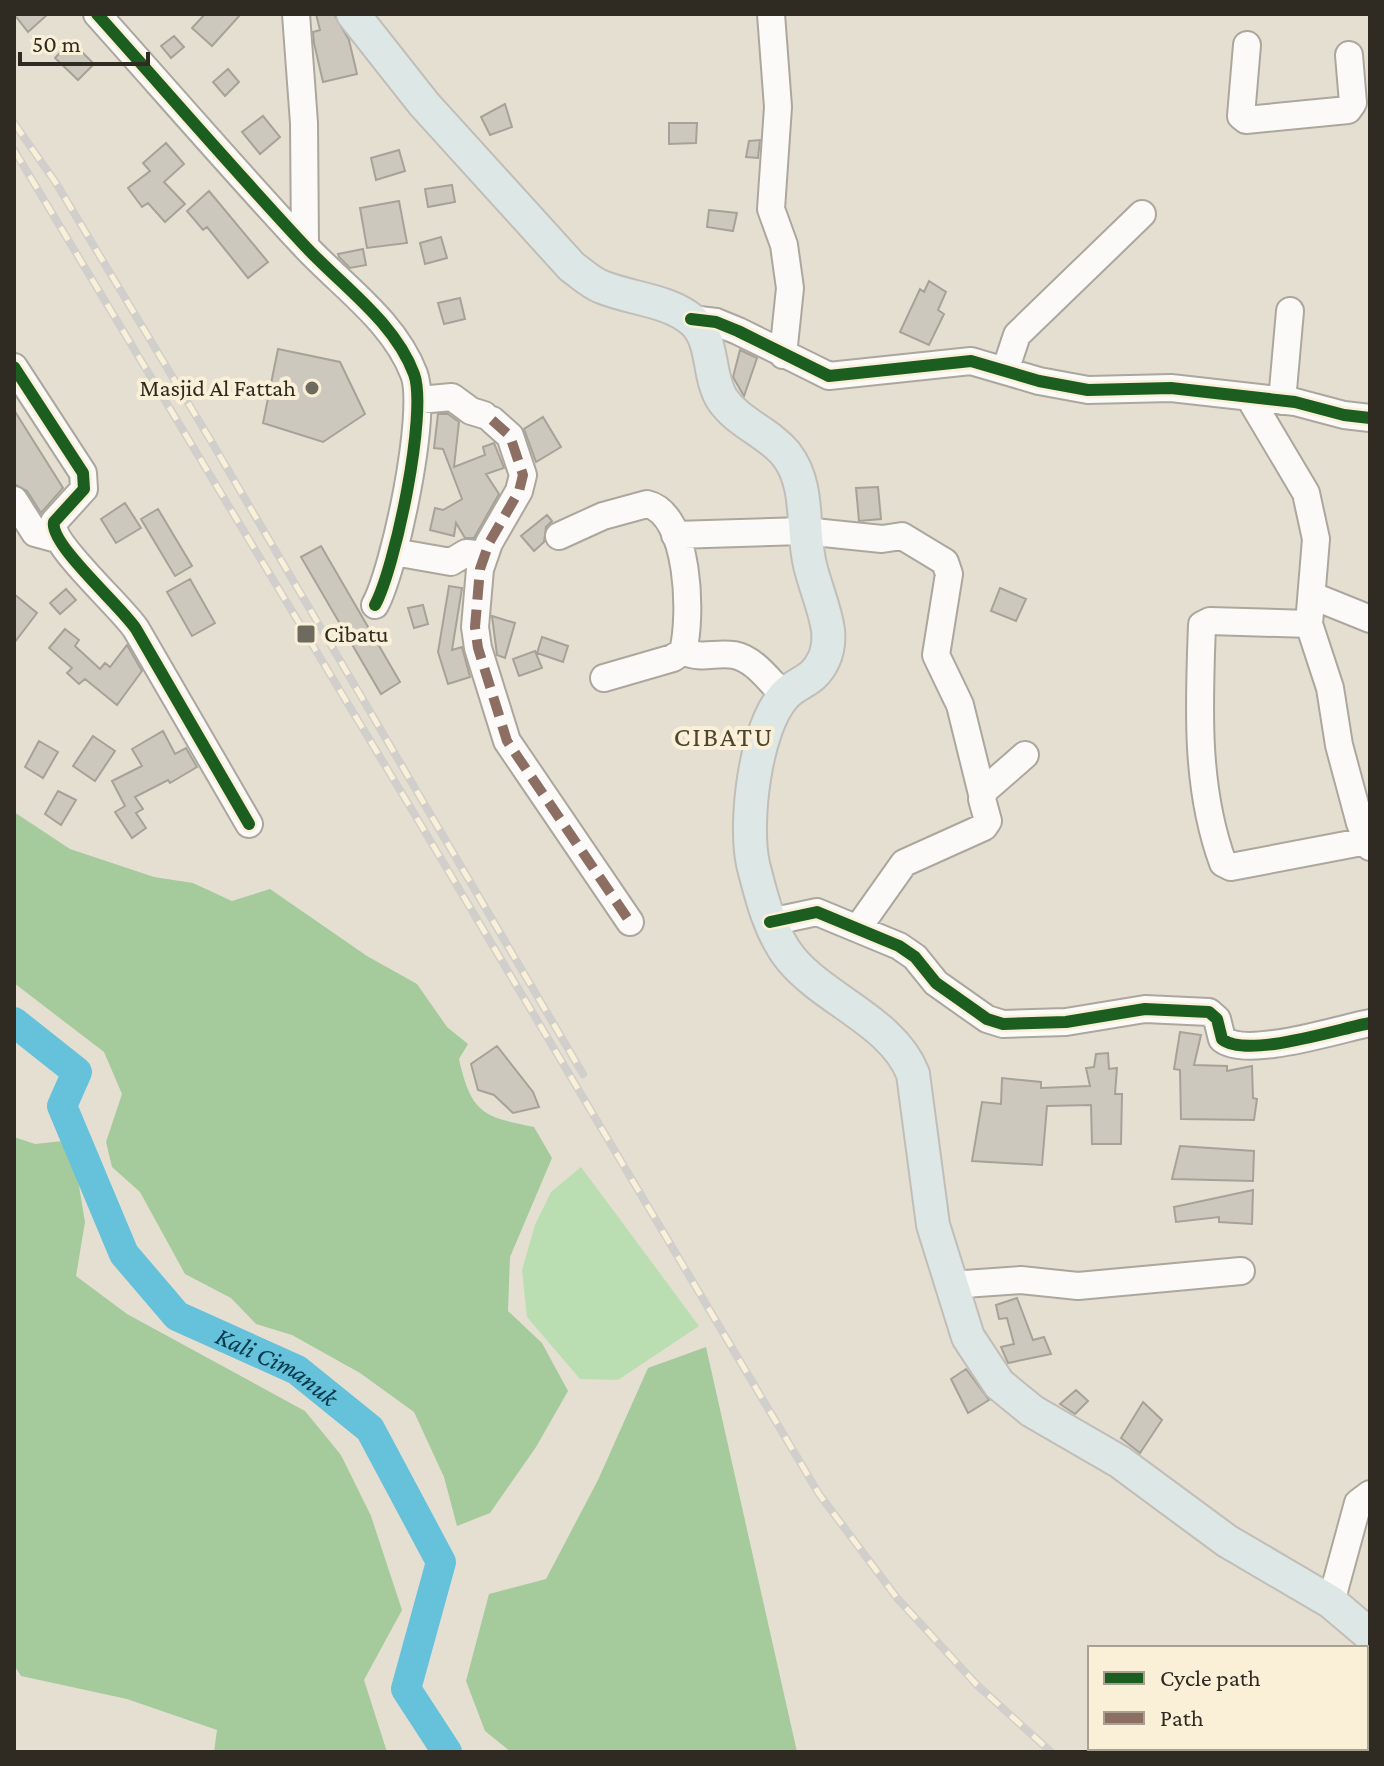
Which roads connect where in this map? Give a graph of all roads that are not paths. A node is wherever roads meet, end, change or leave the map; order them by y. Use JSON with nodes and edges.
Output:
{"nodes":[{"id":1,"x":97,"y":14,"type":"edge"},
{"id":2,"x":296,"y":14,"type":"edge"},
{"id":3,"x":353,"y":14,"type":"edge"},
{"id":4,"x":771,"y":14,"type":"edge"},
{"id":5,"x":1247,"y":45,"type":"dead end"},
{"id":6,"x":1349,"y":55,"type":"dead end"},
{"id":7,"x":1361,"y":84,"type":"edge"},
{"id":8,"x":1142,"y":214,"type":"dead end"},
{"id":9,"x":305,"y":246,"type":"junction"},
{"id":10,"x":1290,"y":311,"type":"dead end"},
{"id":11,"x":691,"y":319,"type":"junction"},
{"id":12,"x":783,"y":355,"type":"junction"},
{"id":13,"x":14,"y":367,"type":"edge"},
{"id":14,"x":1005,"y":371,"type":"junction"},
{"id":15,"x":1249,"y":397,"type":"junction"},
{"id":16,"x":419,"y":400,"type":"junction"},
{"id":17,"x":1282,"y":401,"type":"junction"},
{"id":18,"x":1370,"y":418,"type":"edge"},
{"id":19,"x":14,"y":500,"type":"edge"},
{"id":20,"x":804,"y":531,"type":"junction"},
{"id":21,"x":675,"y":535,"type":"junction"},
{"id":22,"x":559,"y":536,"type":"dead end"},
{"id":23,"x":57,"y":539,"type":"junction"},
{"id":24,"x":394,"y":552,"type":"junction"},
{"id":25,"x":485,"y":555,"type":"junction"},
{"id":26,"x":1313,"y":596,"type":"junction"},
{"id":27,"x":375,"y":605,"type":"dead end"},
{"id":28,"x":1370,"y":619,"type":"edge"},
{"id":29,"x":1309,"y":624,"type":"junction"},
{"id":30,"x":683,"y":651,"type":"junction"},
{"id":31,"x":604,"y":678,"type":"dead end"},
{"id":32,"x":784,"y":695,"type":"junction"},
{"id":33,"x":1025,"y":755,"type":"dead end"},
{"id":34,"x":982,"y":794,"type":"junction"},
{"id":35,"x":249,"y":824,"type":"dead end"},
{"id":36,"x":1368,"y":844,"type":"edge"},
{"id":37,"x":630,"y":922,"type":"dead end"},
{"id":38,"x":770,"y":922,"type":"junction"},
{"id":39,"x":858,"y":928,"type":"junction"},
{"id":40,"x":1370,"y":1023,"type":"edge"},
{"id":41,"x":1241,"y":1271,"type":"dead end"},
{"id":42,"x":950,"y":1285,"type":"junction"},
{"id":43,"x":1370,"y":1494,"type":"edge"},
{"id":44,"x":1331,"y":1602,"type":"junction"},
{"id":45,"x":1370,"y":1635,"type":"edge"}],
"edges":[{"from":1,"to":9,"type":"street"},
{"from":2,"to":9,"type":"street"},
{"from":3,"to":11,"type":"main road"},
{"from":4,"to":12,"type":"street"},
{"from":5,"to":7,"type":"street"},
{"from":6,"to":7,"type":"street"},
{"from":8,"to":14,"type":"street"},
{"from":9,"to":16,"type":"street"},
{"from":10,"to":17,"type":"street"},
{"from":11,"to":12,"type":"street"},
{"from":11,"to":20,"type":"main road"},
{"from":12,"to":14,"type":"street"},
{"from":13,"to":23,"type":"street"},
{"from":14,"to":15,"type":"street"},
{"from":15,"to":17,"type":"street"},
{"from":15,"to":26,"type":"street"},
{"from":16,"to":24,"type":"street"},
{"from":16,"to":25,"type":"street"},
{"from":17,"to":18,"type":"street"},
{"from":19,"to":23,"type":"street"},
{"from":20,"to":21,"type":"street"},
{"from":20,"to":32,"type":"main road"},
{"from":20,"to":34,"type":"street"},
{"from":21,"to":22,"type":"street"},
{"from":21,"to":30,"type":"street"},
{"from":23,"to":35,"type":"street"},
{"from":24,"to":25,"type":"street"},
{"from":24,"to":27,"type":"street"},
{"from":25,"to":37,"type":"street"},
{"from":26,"to":28,"type":"street"},
{"from":26,"to":29,"type":"street"},
{"from":29,"to":36,"type":"street"},
{"from":29,"to":36,"type":"street"},
{"from":30,"to":31,"type":"street"},
{"from":30,"to":32,"type":"street"},
{"from":32,"to":38,"type":"main road"},
{"from":33,"to":34,"type":"street"},
{"from":34,"to":39,"type":"street"},
{"from":38,"to":39,"type":"street"},
{"from":38,"to":42,"type":"main road"},
{"from":39,"to":40,"type":"street"},
{"from":41,"to":42,"type":"street"},
{"from":42,"to":44,"type":"main road"},
{"from":43,"to":44,"type":"street"},
{"from":44,"to":45,"type":"main road"}]}
